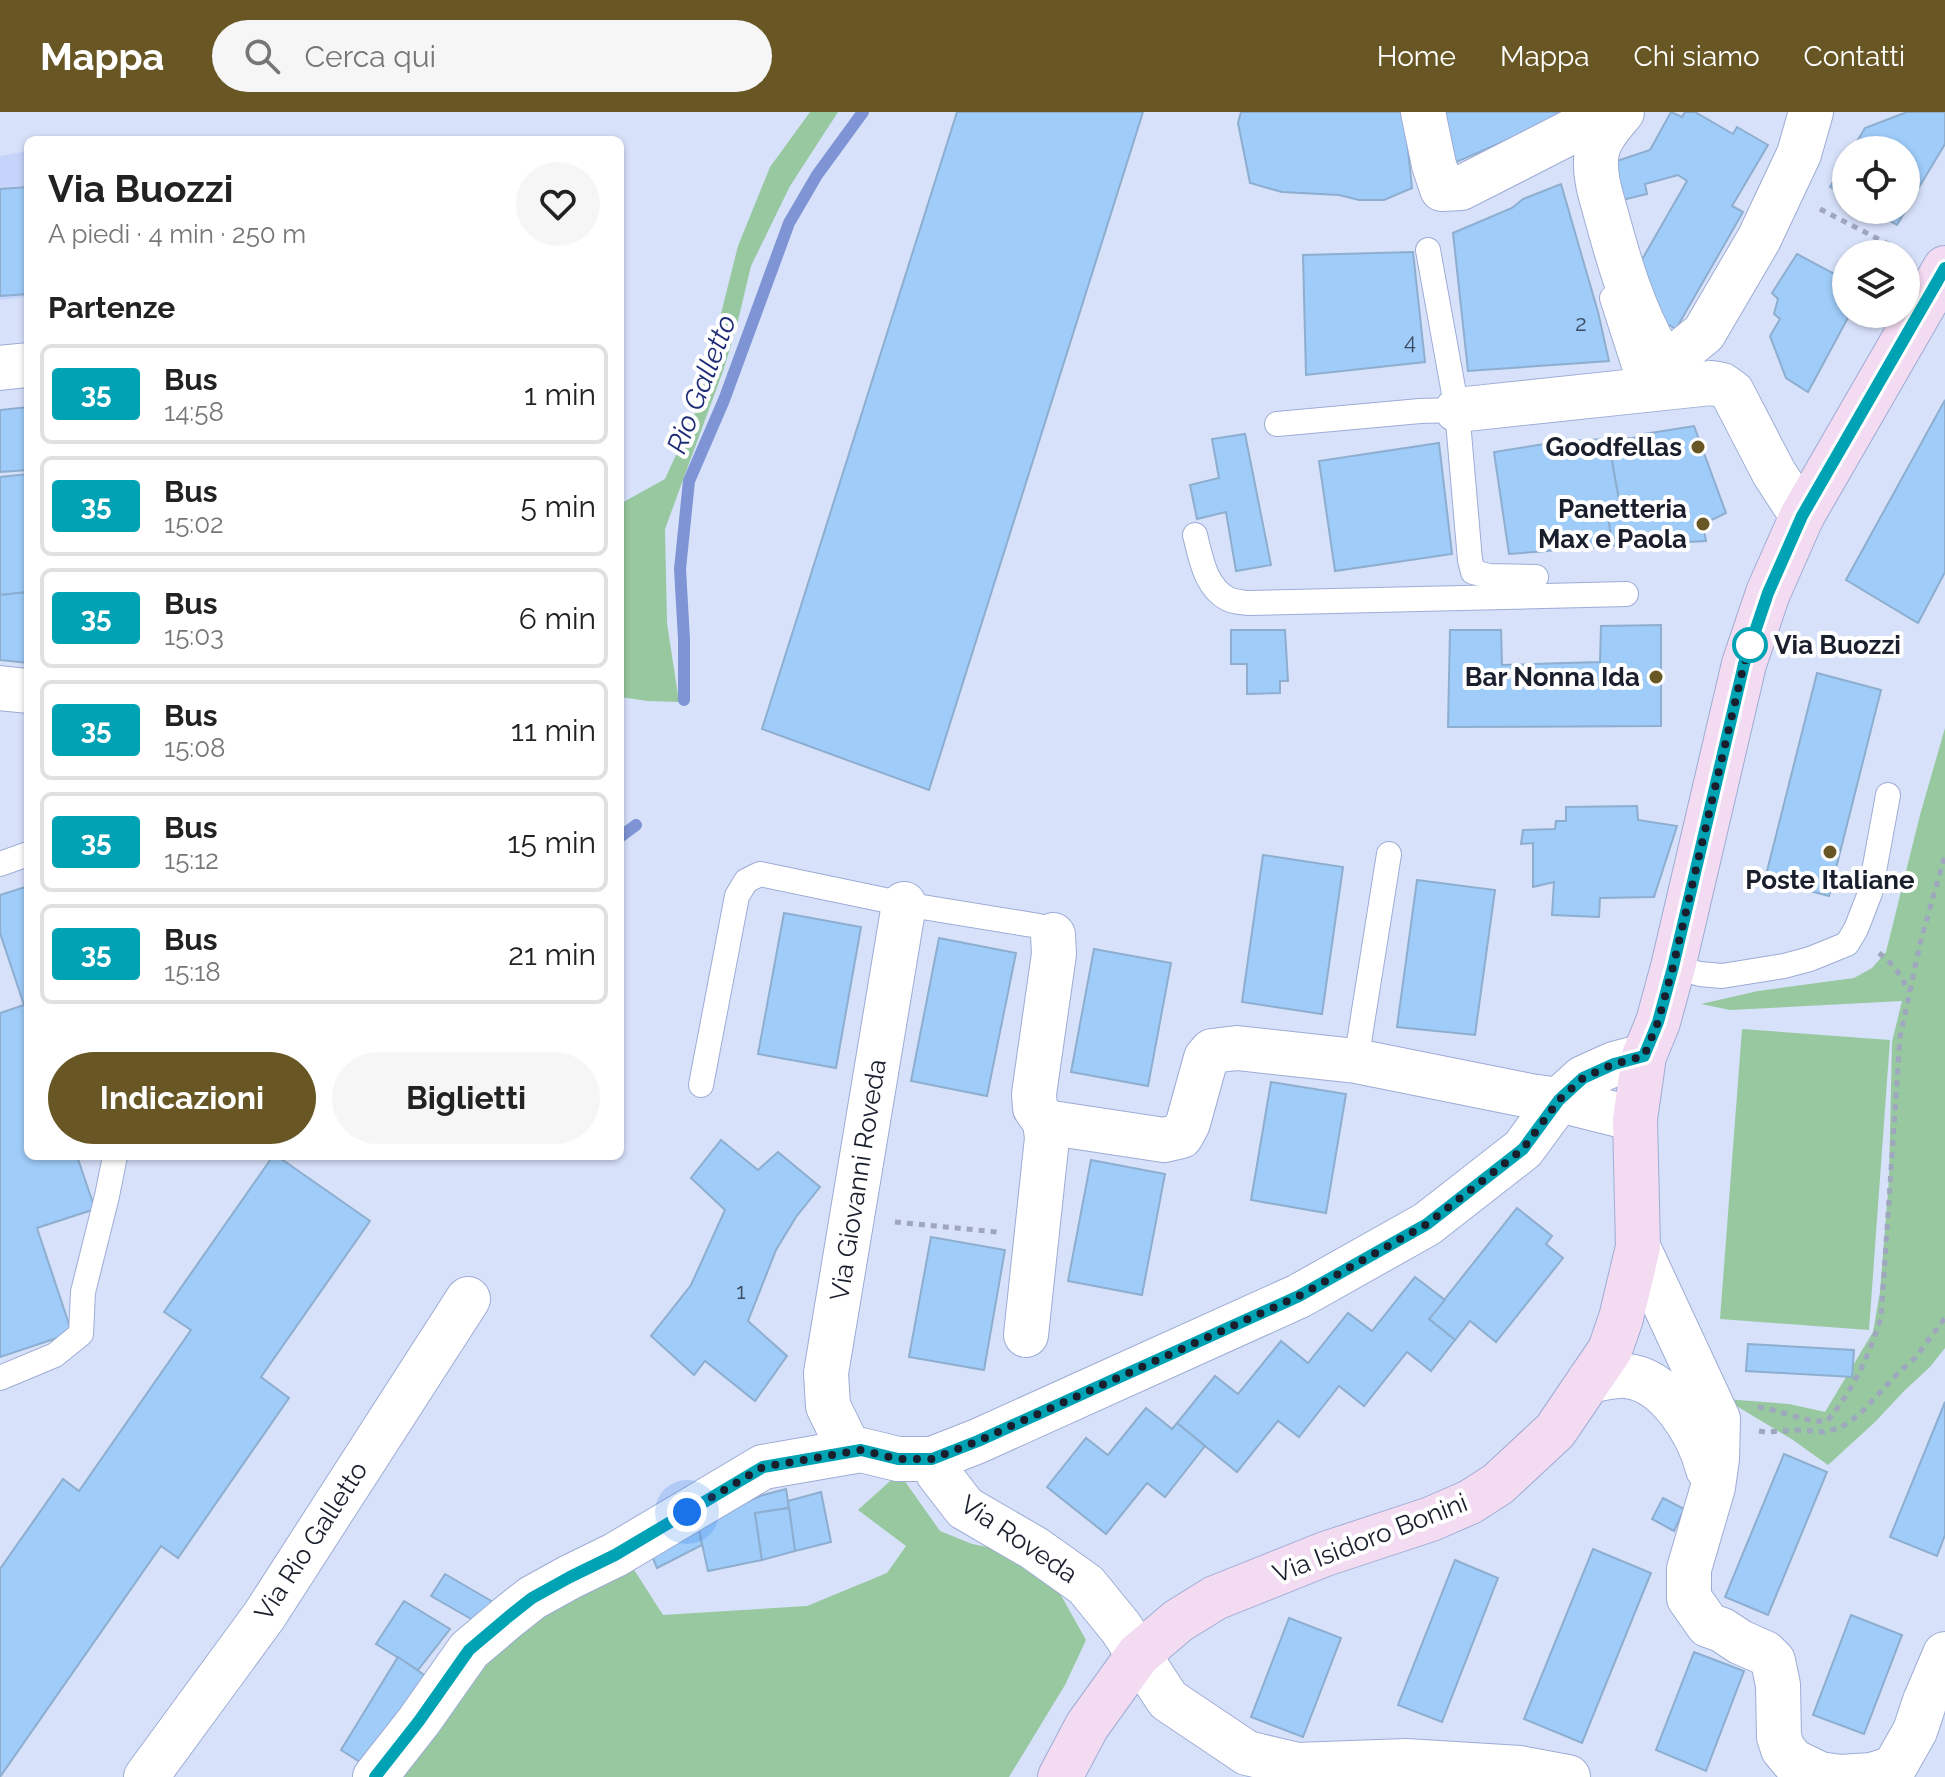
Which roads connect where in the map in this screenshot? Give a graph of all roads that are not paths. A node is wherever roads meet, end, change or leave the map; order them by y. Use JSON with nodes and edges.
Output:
{"nodes":[{"id":1,"x":1423,"y":112,"type":"edge"},
{"id":2,"x":1610,"y":112,"type":"edge"},
{"id":3,"x":1622,"y":112,"type":"edge"},
{"id":4,"x":1811,"y":112,"type":"edge"},
{"id":5,"x":1580,"y":197,"type":"dead end"},
{"id":6,"x":1428,"y":250,"type":"dead end"},
{"id":7,"x":1945,"y":268,"type":"edge"},
{"id":8,"x":24,"y":365,"type":"edge"},
{"id":9,"x":0,"y":368,"type":"edge"},
{"id":10,"x":1642,"y":391,"type":"junction"},
{"id":11,"x":1457,"y":410,"type":"junction"},
{"id":12,"x":1277,"y":424,"type":"dead end"},
{"id":13,"x":1802,"y":516,"type":"junction"},
{"id":14,"x":1195,"y":535,"type":"dead end"},
{"id":15,"x":1536,"y":577,"type":"dead end"},
{"id":16,"x":1626,"y":594,"type":"dead end"},
{"id":17,"x":0,"y":688,"type":"edge"},
{"id":18,"x":24,"y":691,"type":"edge"},
{"id":19,"x":1888,"y":795,"type":"dead end"},
{"id":20,"x":1389,"y":854,"type":"dead end"},
{"id":21,"x":24,"y":855,"type":"edge"},
{"id":22,"x":0,"y":864,"type":"edge"},
{"id":23,"x":904,"y":904,"type":"junction"},
{"id":24,"x":1053,"y":935,"type":"joint"},
{"id":25,"x":1673,"y":967,"type":"junction"},
{"id":26,"x":1644,"y":1056,"type":"junction"},
{"id":27,"x":1356,"y":1061,"type":"junction"},
{"id":28,"x":701,"y":1085,"type":"dead end"},
{"id":29,"x":1559,"y":1100,"type":"junction"},
{"id":30,"x":1635,"y":1119,"type":"junction"},
{"id":31,"x":1045,"y":1122,"type":"junction"},
{"id":32,"x":114,"y":1160,"type":"edge"},
{"id":33,"x":1638,"y":1247,"type":"junction"},
{"id":34,"x":468,"y":1299,"type":"dead end"},
{"id":35,"x":1026,"y":1335,"type":"dead end"},
{"id":36,"x":0,"y":1378,"type":"edge"},
{"id":37,"x":1589,"y":1381,"type":"junction"},
{"id":38,"x":850,"y":1451,"type":"junction"},
{"id":39,"x":932,"y":1459,"type":"junction"},
{"id":40,"x":1713,"y":1487,"type":"junction"},
{"id":41,"x":1945,"y":1654,"type":"edge"},
{"id":42,"x":1138,"y":1655,"type":"junction"},
{"id":43,"x":1905,"y":1772,"type":"edge"},
{"id":44,"x":1812,"y":1776,"type":"edge"},
{"id":45,"x":146,"y":1777,"type":"edge"},
{"id":46,"x":375,"y":1777,"type":"edge"},
{"id":47,"x":1060,"y":1777,"type":"edge"},
{"id":48,"x":1568,"y":1777,"type":"edge"}],
"edges":[{"from":1,"to":2,"type":"street"},
{"from":3,"to":4,"type":"street"},
{"from":5,"to":10,"type":"lane"},
{"from":6,"to":11,"type":"lane"},
{"from":7,"to":13,"type":"street","name":"Via Isidoro Bonini"},
{"from":8,"to":9,"type":"street"},
{"from":10,"to":11,"type":"street"},
{"from":10,"to":13,"type":"street"},
{"from":11,"to":12,"type":"lane"},
{"from":11,"to":15,"type":"lane"},
{"from":13,"to":25,"type":"street","name":"Via Isidoro Bonini"},
{"from":14,"to":16,"type":"lane"},
{"from":17,"to":18,"type":"street"},
{"from":19,"to":25,"type":"lane"},
{"from":20,"to":27,"type":"lane"},
{"from":21,"to":22,"type":"lane"},
{"from":23,"to":24,"type":"lane"},
{"from":23,"to":28,"type":"lane"},
{"from":23,"to":38,"type":"street","name":"Via Giovanni Roveda"},
{"from":24,"to":31,"type":"street"},
{"from":25,"to":26,"type":"street","name":"Via Isidoro Bonini"},
{"from":26,"to":29,"type":"street"},
{"from":26,"to":30,"type":"street","name":"Via Isidoro Bonini"},
{"from":27,"to":29,"type":"street"},
{"from":27,"to":31,"type":"street"},
{"from":29,"to":30,"type":"street"},
{"from":29,"to":39,"type":"street"},
{"from":30,"to":33,"type":"street","name":"Via Isidoro Bonini"},
{"from":31,"to":35,"type":"street"},
{"from":32,"to":36,"type":"lane"},
{"from":33,"to":37,"type":"street","name":"Via Isidoro Bonini"},
{"from":33,"to":40,"type":"street"},
{"from":34,"to":45,"type":"street","name":"Via Rio Galletto"},
{"from":37,"to":40,"type":"street"},
{"from":37,"to":42,"type":"street","name":"Via Isidoro Bonini"},
{"from":38,"to":39,"type":"street"},
{"from":38,"to":46,"type":"street"},
{"from":39,"to":42,"type":"street","name":"Via Roveda"},
{"from":40,"to":44,"type":"street"},
{"from":41,"to":43,"type":"street"},
{"from":42,"to":47,"type":"street","name":"Via Isidoro Bonini"},
{"from":42,"to":48,"type":"street","name":"Via Roveda"},
{"from":43,"to":44,"type":"street"}]}
